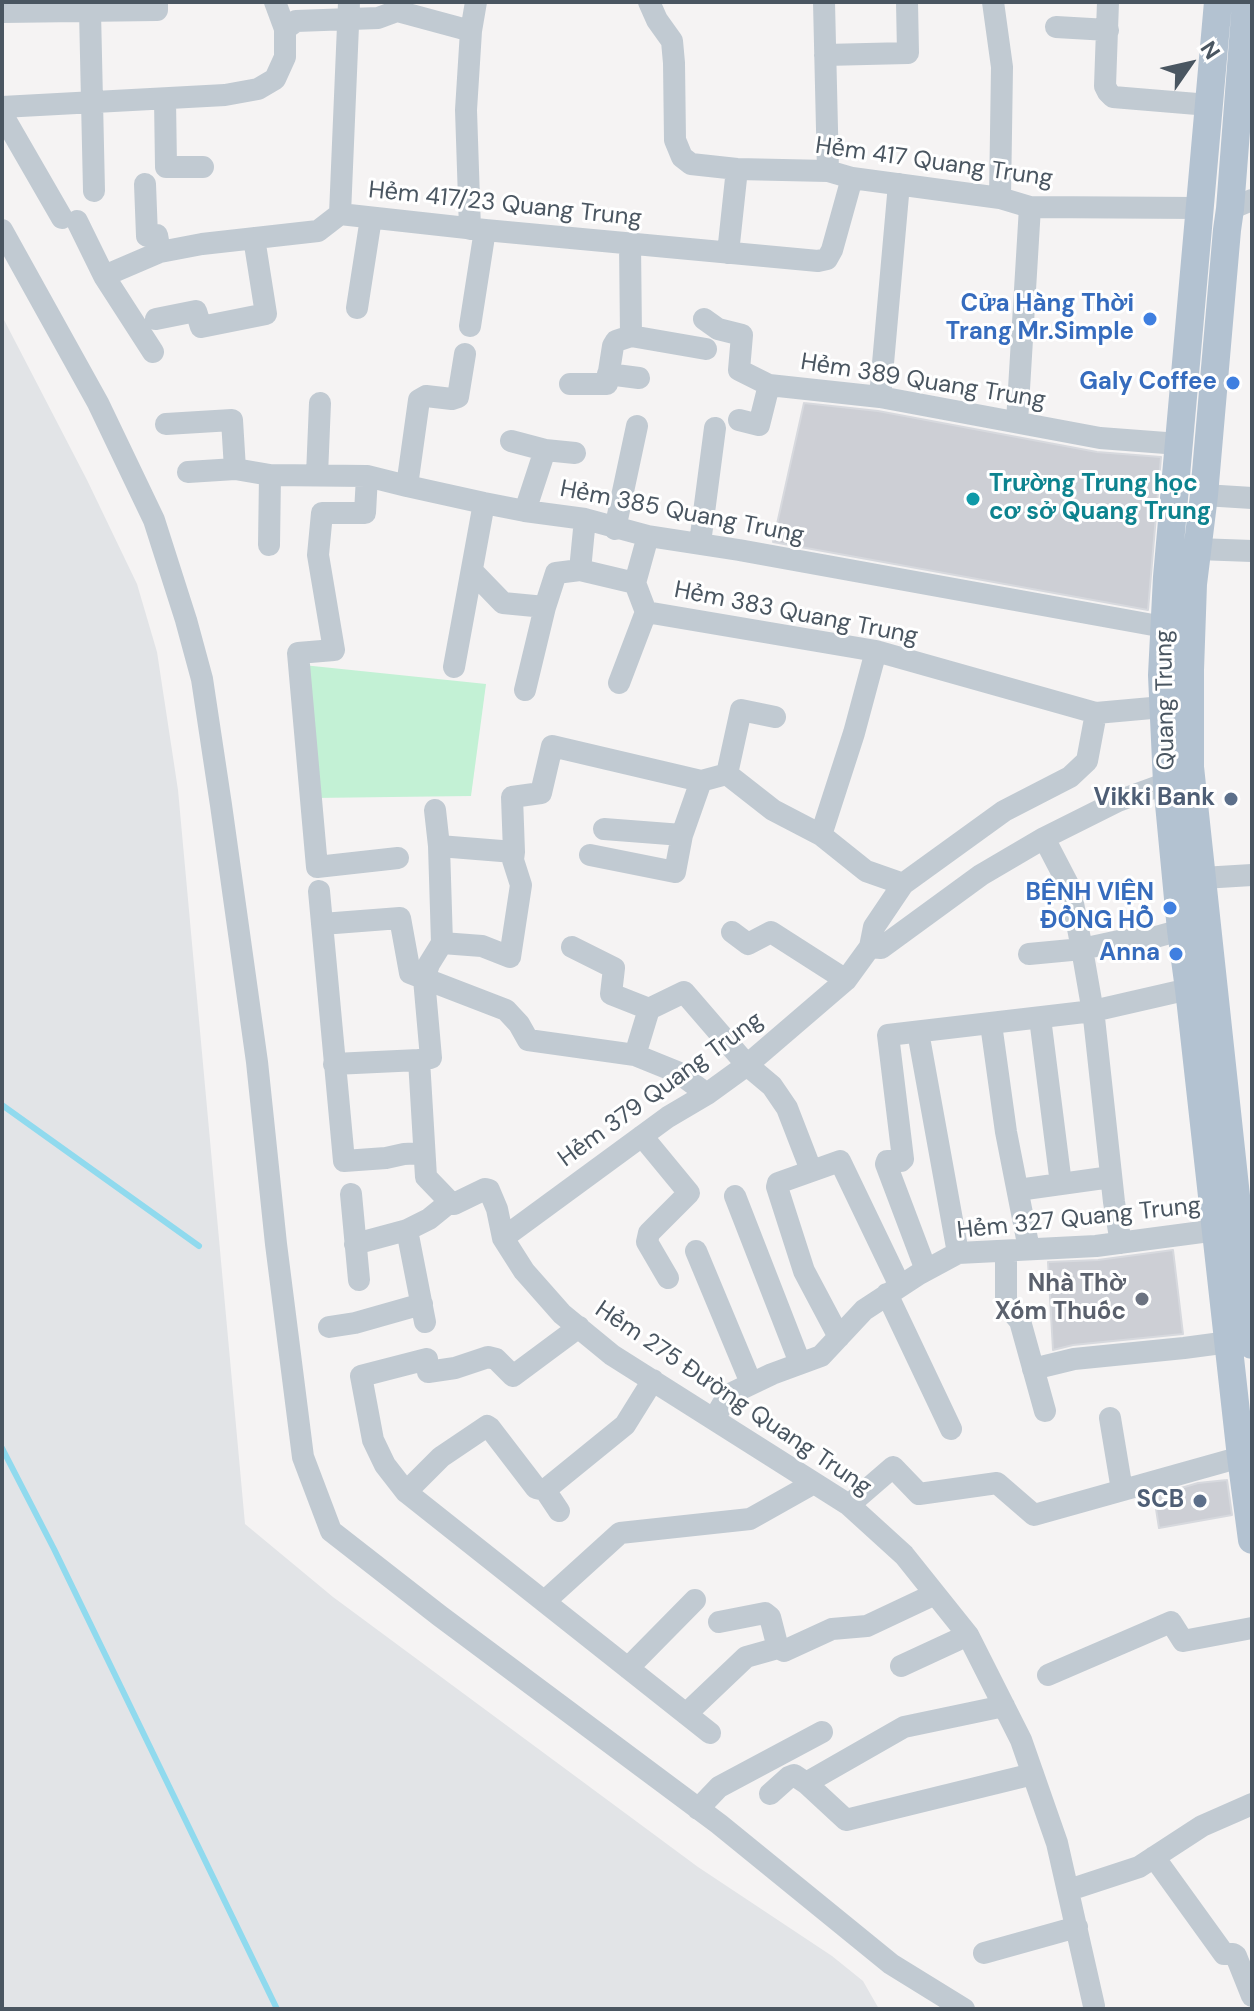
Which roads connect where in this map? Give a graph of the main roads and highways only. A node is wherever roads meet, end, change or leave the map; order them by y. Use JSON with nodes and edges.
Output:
{"nodes":[{"id":1,"x":1240,"y":6,"type":"edge"},
{"id":2,"x":1241,"y":204,"type":"edge"},
{"id":3,"x":1199,"y":208,"type":"junction"},
{"id":4,"x":1176,"y":706,"type":"junction"},
{"id":5,"x":1244,"y":1204,"type":"edge"},
{"id":6,"x":1241,"y":1343,"type":"edge"},
{"id":7,"x":1251,"y":1533,"type":"edge"}],
"edges":[{"from":1,"to":2,"type":"main road","name":"Quang Trung"},
{"from":1,"to":3,"type":"main road","name":"Quang Trung"},
{"from":2,"to":3,"type":"main road"},
{"from":2,"to":4,"type":"main road","name":"Quang Trung"},
{"from":3,"to":4,"type":"main road","name":"Quang Trung"},
{"from":4,"to":5,"type":"main road","name":"Quang Trung"},
{"from":4,"to":6,"type":"main road","name":"Quang Trung"},
{"from":5,"to":6,"type":"main road","name":"Quang Trung"},
{"from":6,"to":7,"type":"main road","name":"Quang Trung"}]}
